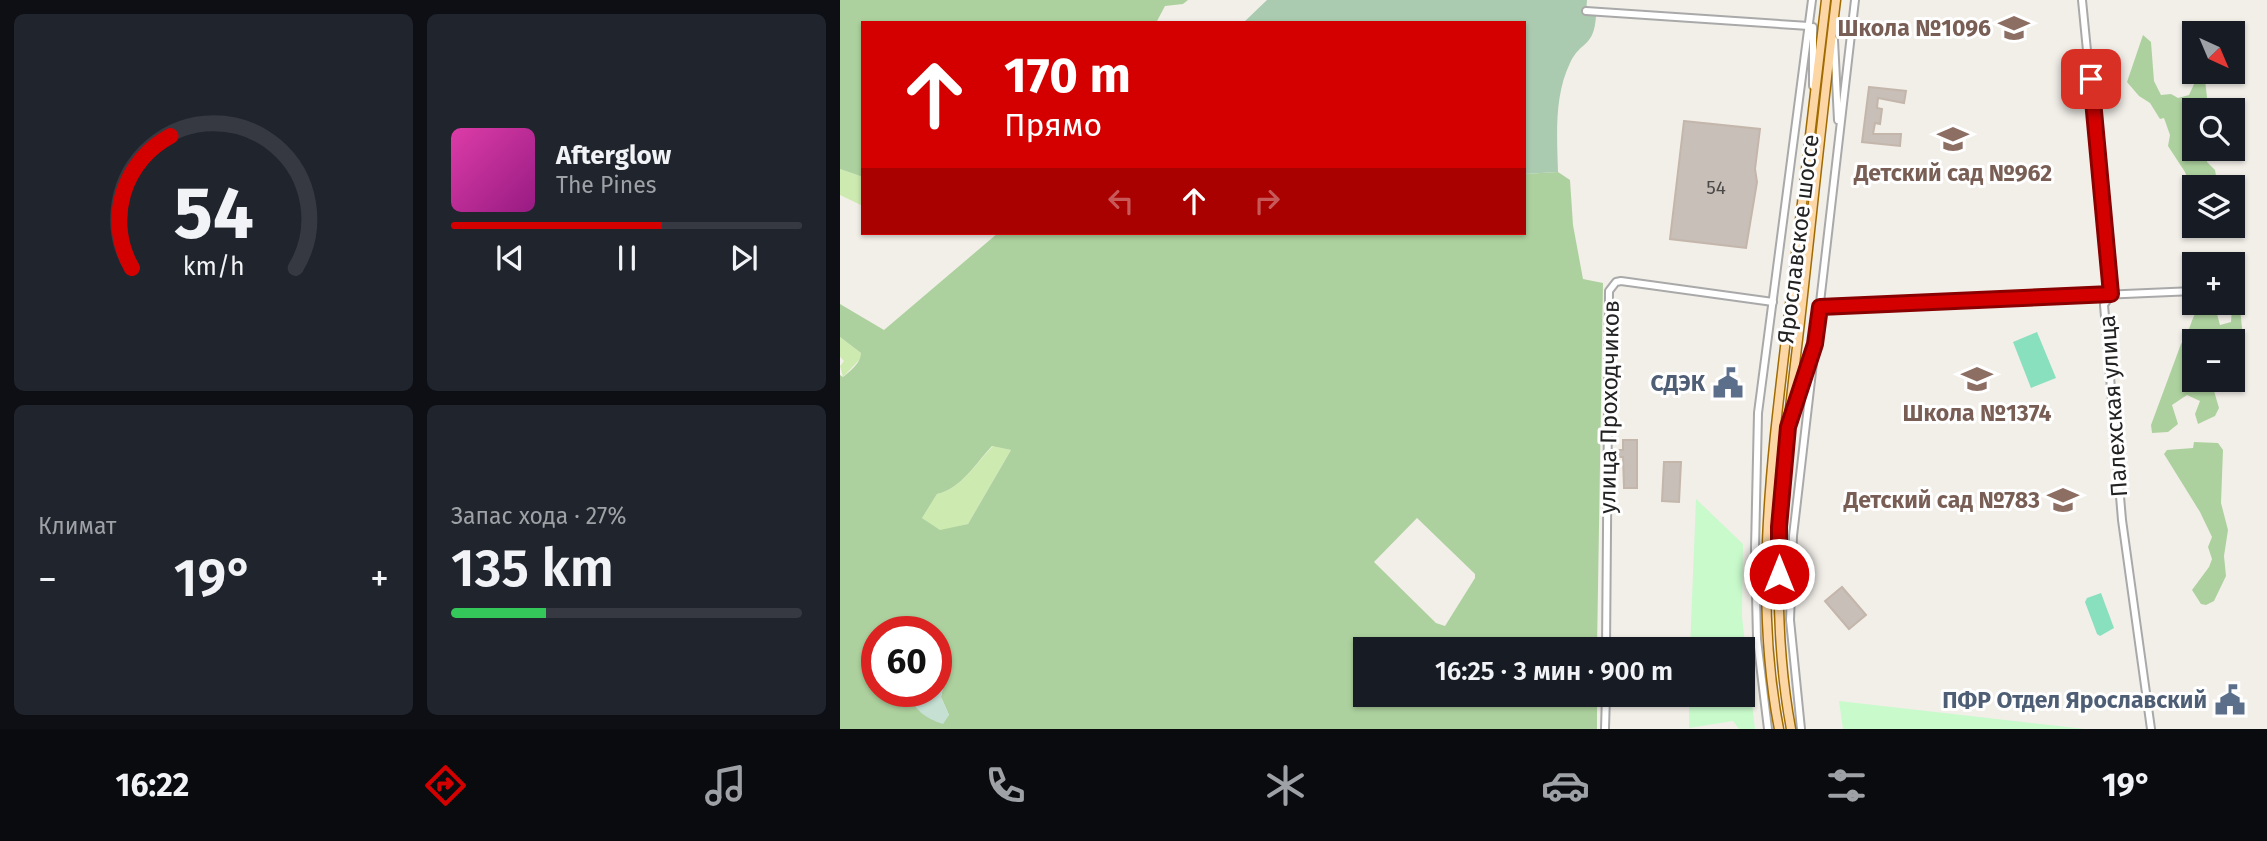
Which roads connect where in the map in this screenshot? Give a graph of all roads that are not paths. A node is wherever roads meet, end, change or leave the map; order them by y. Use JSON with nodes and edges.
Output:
{"nodes":[{"id":1,"x":1826,"y":0,"type":"edge"},
{"id":2,"x":1836,"y":0,"type":"edge"},
{"id":3,"x":1854,"y":0,"type":"edge"},
{"id":4,"x":2082,"y":0,"type":"edge"},
{"id":5,"x":1812,"y":4,"type":"edge"},
{"id":6,"x":1586,"y":11,"type":"dead end"},
{"id":7,"x":1809,"y":26,"type":"junction"},
{"id":8,"x":1834,"y":26,"type":"junction"},
{"id":9,"x":1814,"y":103,"type":"junction"},
{"id":10,"x":1839,"y":136,"type":"junction"},
{"id":11,"x":2182,"y":291,"type":"edge"},
{"id":12,"x":2111,"y":294,"type":"junction"},
{"id":13,"x":1773,"y":302,"type":"junction"},
{"id":14,"x":1820,"y":307,"type":"junction"},
{"id":15,"x":1815,"y":344,"type":"junction"},
{"id":16,"x":1788,"y":427,"type":"junction"},
{"id":17,"x":1606,"y":637,"type":"edge"},
{"id":18,"x":1606,"y":707,"type":"edge"},
{"id":19,"x":1605,"y":729,"type":"edge"},
{"id":20,"x":1768,"y":729,"type":"edge"},
{"id":21,"x":1779,"y":729,"type":"edge"},
{"id":22,"x":1791,"y":729,"type":"edge"},
{"id":23,"x":1801,"y":729,"type":"edge"},
{"id":24,"x":2151,"y":729,"type":"edge"}],
"edges":[{"from":1,"to":9,"type":"main road","name":"Ярославское шоссе"},
{"from":2,"to":8,"type":"main road","name":"Ярославское шоссе"},
{"from":3,"to":10,"type":"street"},
{"from":4,"to":12,"type":"street","name":"Палехская улица"},
{"from":5,"to":7,"type":"street"},
{"from":5,"to":9,"type":"street"},
{"from":6,"to":7,"type":"street"},
{"from":7,"to":13,"type":"street"},
{"from":8,"to":10,"type":"street"},
{"from":8,"to":16,"type":"main road","name":"Ярославское шоссе"},
{"from":9,"to":21,"type":"main road","name":"Ярославское шоссе"},
{"from":10,"to":14,"type":"street"},
{"from":11,"to":12,"type":"street"},
{"from":12,"to":14,"type":"street"},
{"from":12,"to":24,"type":"street","name":"Палехская улица"},
{"from":13,"to":17,"type":"street","name":"улица Проходчиков"},
{"from":13,"to":20,"type":"street"},
{"from":14,"to":15,"type":"street"},
{"from":15,"to":16,"type":"street"},
{"from":15,"to":23,"type":"street"},
{"from":16,"to":22,"type":"main road","name":"Ярославское шоссе"},
{"from":18,"to":19,"type":"street"}]}
